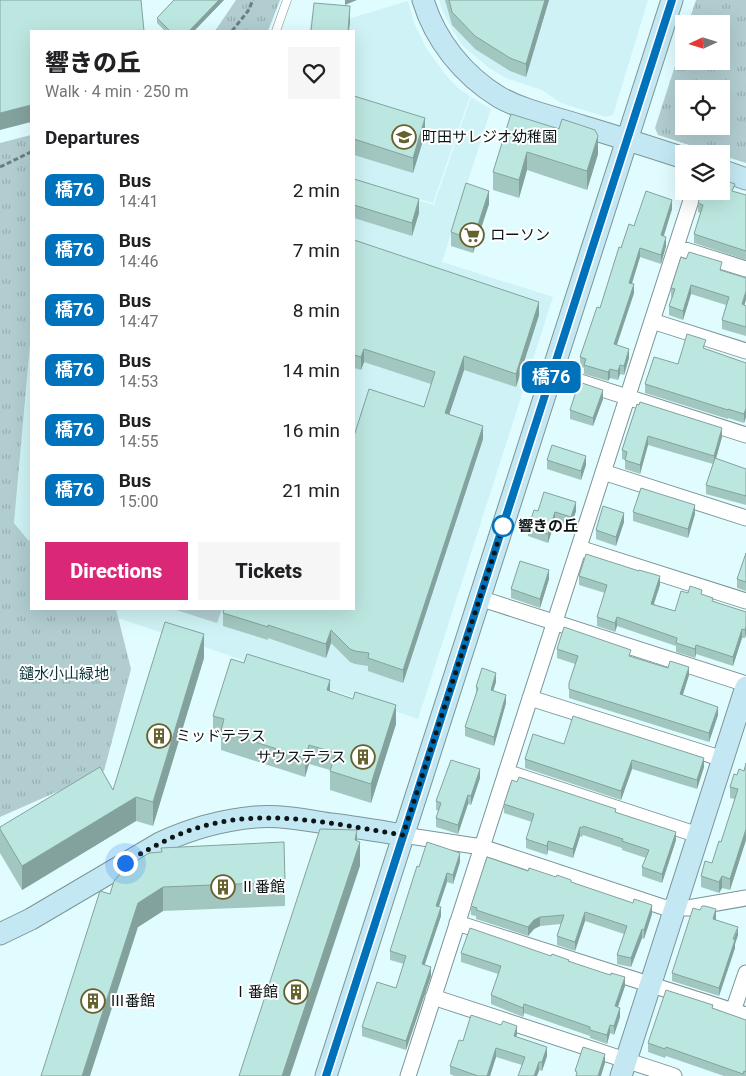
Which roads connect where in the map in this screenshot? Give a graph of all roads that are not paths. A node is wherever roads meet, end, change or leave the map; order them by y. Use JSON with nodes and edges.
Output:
{"nodes":[{"id":1,"x":287,"y":0,"type":"edge"},
{"id":2,"x":423,"y":0,"type":"edge"},
{"id":3,"x":672,"y":0,"type":"edge"},
{"id":4,"x":276,"y":30,"type":"edge"},
{"id":5,"x":627,"y":140,"type":"junction"},
{"id":6,"x":675,"y":155,"type":"edge"},
{"id":7,"x":730,"y":173,"type":"edge"},
{"id":8,"x":746,"y":178,"type":"edge"},
{"id":9,"x":691,"y":200,"type":"edge"},
{"id":10,"x":676,"y":246,"type":"junction"},
{"id":11,"x":746,"y":269,"type":"edge"},
{"id":12,"x":652,"y":321,"type":"junction"},
{"id":13,"x":746,"y":352,"type":"edge"},
{"id":14,"x":552,"y":373,"type":"junction"},
{"id":15,"x":628,"y":397,"type":"junction"},
{"id":16,"x":746,"y":435,"type":"edge"},
{"id":17,"x":603,"y":472,"type":"junction"},
{"id":18,"x":746,"y":518,"type":"edge"},
{"id":19,"x":579,"y":548,"type":"junction"},
{"id":20,"x":479,"y":598,"type":"junction"},
{"id":21,"x":746,"y":601,"type":"edge"},
{"id":22,"x":555,"y":623,"type":"junction"},
{"id":23,"x":746,"y":686,"type":"edge"},
{"id":24,"x":530,"y":698,"type":"junction"},
{"id":25,"x":723,"y":759,"type":"junction"},
{"id":26,"x":506,"y":772,"type":"junction"},
{"id":27,"x":403,"y":835,"type":"junction"},
{"id":28,"x":698,"y":835,"type":"junction"},
{"id":29,"x":482,"y":847,"type":"junction"},
{"id":30,"x":746,"y":898,"type":"edge"},
{"id":31,"x":675,"y":908,"type":"junction"},
{"id":32,"x":457,"y":923,"type":"junction"},
{"id":33,"x":0,"y":934,"type":"edge"},
{"id":34,"x":746,"y":973,"type":"edge"},
{"id":35,"x":650,"y":984,"type":"junction"},
{"id":36,"x":433,"y":997,"type":"junction"},
{"id":37,"x":740,"y":1013,"type":"edge"},
{"id":38,"x":623,"y":1068,"type":"edge"},
{"id":39,"x":326,"y":1076,"type":"edge"},
{"id":40,"x":408,"y":1076,"type":"edge"},
{"id":41,"x":674,"y":1076,"type":"edge"}],
"edges":[{"from":1,"to":4,"type":"lane"},
{"from":2,"to":5,"type":"street"},
{"from":3,"to":5,"type":"street"},
{"from":5,"to":6,"type":"street"},
{"from":5,"to":14,"type":"street"},
{"from":7,"to":8,"type":"street"},
{"from":9,"to":10,"type":"street"},
{"from":10,"to":11,"type":"street"},
{"from":10,"to":12,"type":"street"},
{"from":12,"to":13,"type":"street"},
{"from":12,"to":15,"type":"street"},
{"from":14,"to":15,"type":"street"},
{"from":14,"to":20,"type":"street"},
{"from":15,"to":16,"type":"street"},
{"from":15,"to":17,"type":"street"},
{"from":17,"to":18,"type":"street"},
{"from":17,"to":19,"type":"street"},
{"from":19,"to":21,"type":"street"},
{"from":19,"to":22,"type":"street"},
{"from":20,"to":22,"type":"street"},
{"from":20,"to":27,"type":"street"},
{"from":22,"to":23,"type":"street"},
{"from":22,"to":24,"type":"street"},
{"from":23,"to":25,"type":"street"},
{"from":24,"to":25,"type":"street"},
{"from":24,"to":26,"type":"street"},
{"from":25,"to":28,"type":"street"},
{"from":26,"to":28,"type":"street"},
{"from":26,"to":29,"type":"street"},
{"from":27,"to":29,"type":"street"},
{"from":27,"to":33,"type":"street"},
{"from":27,"to":39,"type":"street"},
{"from":28,"to":31,"type":"street"},
{"from":29,"to":31,"type":"street"},
{"from":29,"to":32,"type":"street"},
{"from":30,"to":31,"type":"street"},
{"from":31,"to":35,"type":"street"},
{"from":32,"to":35,"type":"street"},
{"from":32,"to":36,"type":"street"},
{"from":34,"to":37,"type":"street"},
{"from":35,"to":37,"type":"street"},
{"from":35,"to":38,"type":"street"},
{"from":36,"to":38,"type":"street"},
{"from":36,"to":40,"type":"street"},
{"from":38,"to":41,"type":"street"}]}
